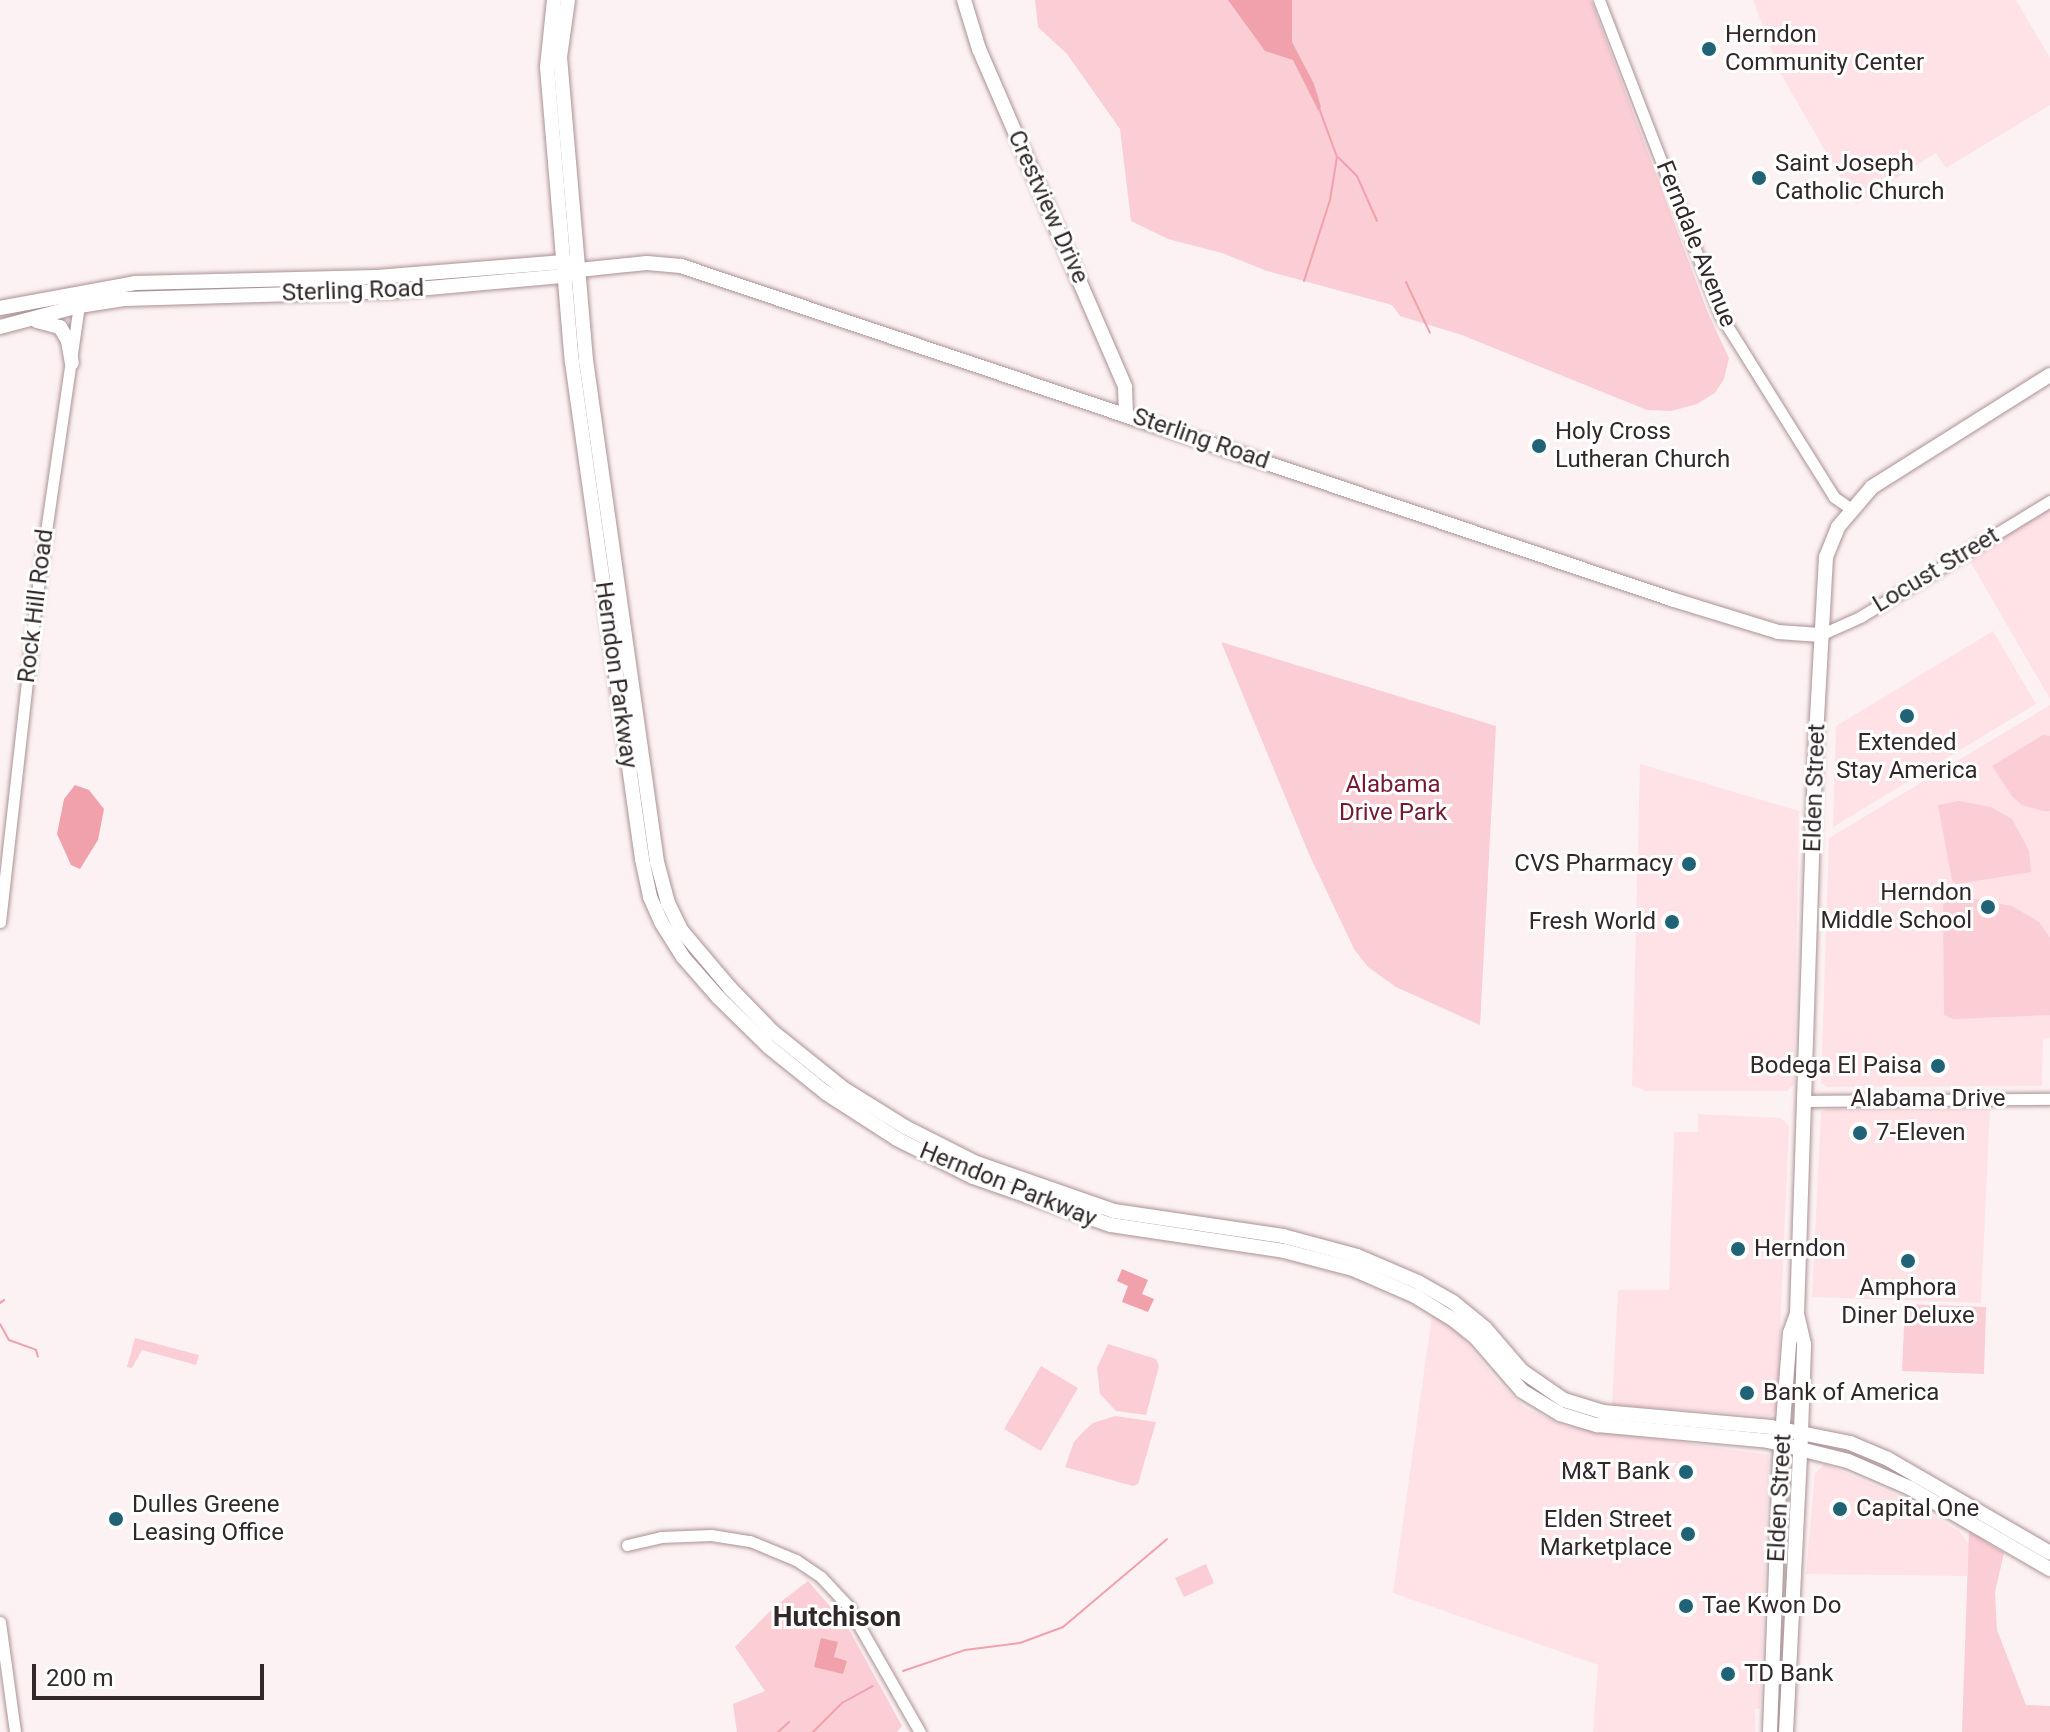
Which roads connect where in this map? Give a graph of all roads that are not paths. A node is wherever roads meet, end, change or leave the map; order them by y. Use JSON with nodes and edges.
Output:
{"nodes":[{"id":1,"x":554,"y":0,"type":"edge"},
{"id":2,"x":568,"y":0,"type":"edge"},
{"id":3,"x":964,"y":0,"type":"edge"},
{"id":4,"x":1599,"y":0,"type":"edge"},
{"id":5,"x":569,"y":269,"type":"junction"},
{"id":6,"x":80,"y":298,"type":"junction"},
{"id":7,"x":0,"y":308,"type":"edge"},
{"id":8,"x":20,"y":322,"type":"junction"},
{"id":9,"x":0,"y":327,"type":"edge"},
{"id":10,"x":72,"y":363,"type":"junction"},
{"id":11,"x":2050,"y":375,"type":"edge"},
{"id":12,"x":1126,"y":414,"type":"junction"},
{"id":13,"x":2050,"y":501,"type":"edge"},
{"id":14,"x":1851,"y":509,"type":"junction"},
{"id":15,"x":1820,"y":635,"type":"junction"},
{"id":16,"x":0,"y":922,"type":"edge"},
{"id":17,"x":2050,"y":1099,"type":"edge"},
{"id":18,"x":1806,"y":1101,"type":"junction"},
{"id":19,"x":1797,"y":1314,"type":"junction"},
{"id":20,"x":1784,"y":1429,"type":"junction"},
{"id":21,"x":1801,"y":1432,"type":"junction"},
{"id":22,"x":1782,"y":1444,"type":"junction"},
{"id":23,"x":1801,"y":1448,"type":"junction"},
{"id":24,"x":627,"y":1545,"type":"dead end"},
{"id":25,"x":2050,"y":1553,"type":"edge"},
{"id":26,"x":2050,"y":1569,"type":"edge"},
{"id":27,"x":0,"y":1622,"type":"edge"},
{"id":28,"x":15,"y":1732,"type":"edge"},
{"id":29,"x":920,"y":1732,"type":"edge"},
{"id":30,"x":1770,"y":1732,"type":"edge"},
{"id":31,"x":1786,"y":1732,"type":"edge"}],
"edges":[{"from":1,"to":5,"type":"main road","name":"Herndon Parkway"},
{"from":2,"to":5,"type":"main road","name":"Herndon Parkway"},
{"from":3,"to":12,"type":"main road","name":"Crestview Drive"},
{"from":4,"to":14,"type":"street","name":"Ferndale Avenue"},
{"from":5,"to":6,"type":"main road","name":"Sterling Road"},
{"from":5,"to":6,"type":"main road","name":"Sterling Road"},
{"from":5,"to":12,"type":"main road","name":"Sterling Road"},
{"from":5,"to":20,"type":"main road","name":"Herndon Parkway"},
{"from":5,"to":22,"type":"main road","name":"Herndon Parkway"},
{"from":6,"to":7,"type":"main road"},
{"from":6,"to":8,"type":"main road"},
{"from":6,"to":10,"type":"street","name":"Rock Hill Road"},
{"from":8,"to":9,"type":"main road"},
{"from":8,"to":10,"type":"main road"},
{"from":10,"to":16,"type":"street","name":"Rock Hill Road"},
{"from":11,"to":14,"type":"main road","name":"Elden Street"},
{"from":12,"to":15,"type":"main road","name":"Sterling Road"},
{"from":13,"to":15,"type":"street","name":"Locust Street"},
{"from":14,"to":15,"type":"main road","name":"Elden Street"},
{"from":15,"to":18,"type":"main road","name":"Elden Street"},
{"from":17,"to":18,"type":"street","name":"Alabama Drive"},
{"from":18,"to":19,"type":"main road","name":"Elden Street"},
{"from":19,"to":20,"type":"main road","name":"Elden Street"},
{"from":19,"to":21,"type":"main road","name":"Elden Street"},
{"from":20,"to":21,"type":"main road","name":"Herndon Parkway"},
{"from":20,"to":22,"type":"main road","name":"Elden Street"},
{"from":21,"to":23,"type":"main road","name":"Elden Street"},
{"from":21,"to":25,"type":"main road","name":"Herndon Parkway"},
{"from":22,"to":23,"type":"main road","name":"Herndon Parkway"},
{"from":22,"to":30,"type":"main road","name":"Elden Street"},
{"from":23,"to":26,"type":"main road","name":"Herndon Parkway"},
{"from":23,"to":31,"type":"main road","name":"Elden Street"},
{"from":24,"to":29,"type":"street"},
{"from":27,"to":28,"type":"street"}]}
